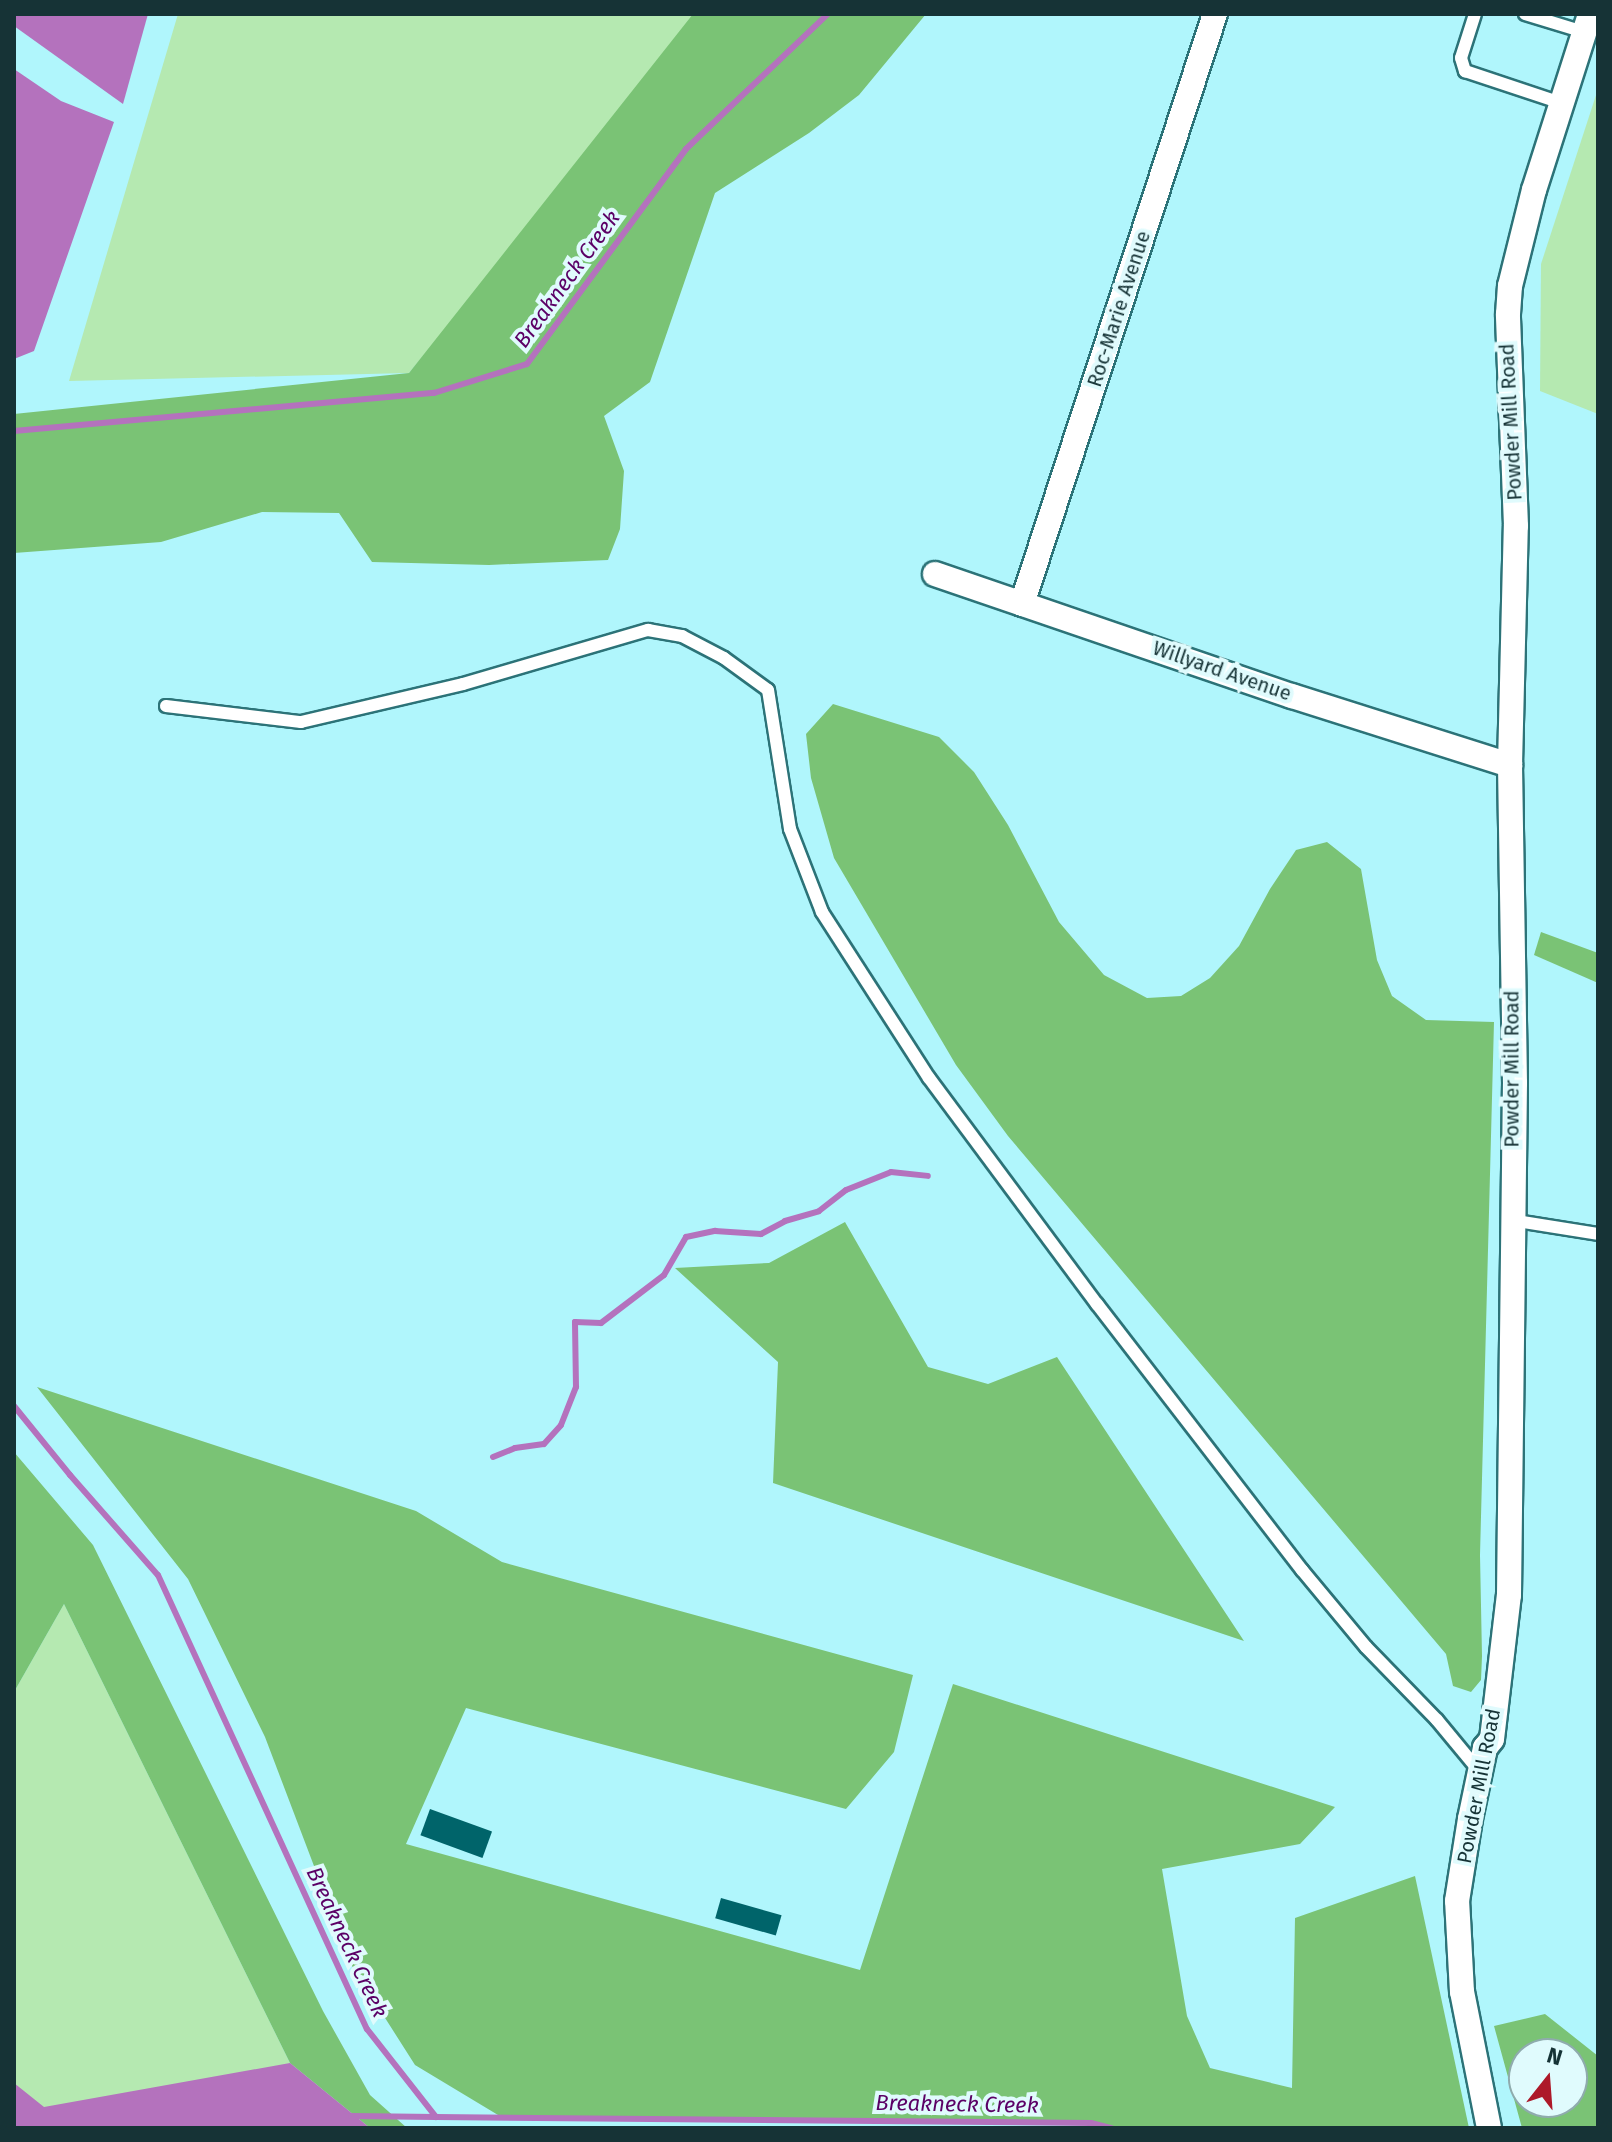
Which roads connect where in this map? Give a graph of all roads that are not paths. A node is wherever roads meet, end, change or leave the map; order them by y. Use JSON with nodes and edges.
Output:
{"nodes":[{"id":1,"x":1215,"y":14,"type":"edge"},
{"id":2,"x":1475,"y":14,"type":"edge"},
{"id":3,"x":1525,"y":14,"type":"edge"},
{"id":4,"x":1587,"y":23,"type":"edge"},
{"id":5,"x":1561,"y":103,"type":"junction"},
{"id":6,"x":935,"y":574,"type":"dead end"},
{"id":7,"x":1022,"y":604,"type":"junction"},
{"id":8,"x":166,"y":706,"type":"dead end"},
{"id":9,"x":1510,"y":765,"type":"junction"},
{"id":10,"x":1511,"y":1220,"type":"junction"},
{"id":11,"x":1598,"y":1234,"type":"edge"},
{"id":12,"x":1480,"y":1772,"type":"junction"},
{"id":13,"x":1489,"y":2128,"type":"edge"}],
"edges":[{"from":1,"to":7,"type":"street","name":"Roc-Marie Avenue"},
{"from":2,"to":5,"type":"lane"},
{"from":3,"to":4,"type":"lane"},
{"from":4,"to":5,"type":"street","name":"Powder Mill Road"},
{"from":5,"to":9,"type":"street","name":"Powder Mill Road"},
{"from":6,"to":7,"type":"street","name":"Willyard Avenue"},
{"from":7,"to":9,"type":"street","name":"Willyard Avenue"},
{"from":8,"to":12,"type":"lane"},
{"from":9,"to":10,"type":"street","name":"Powder Mill Road"},
{"from":10,"to":11,"type":"lane"},
{"from":10,"to":12,"type":"street","name":"Powder Mill Road"},
{"from":12,"to":13,"type":"street","name":"Powder Mill Road"}]}
